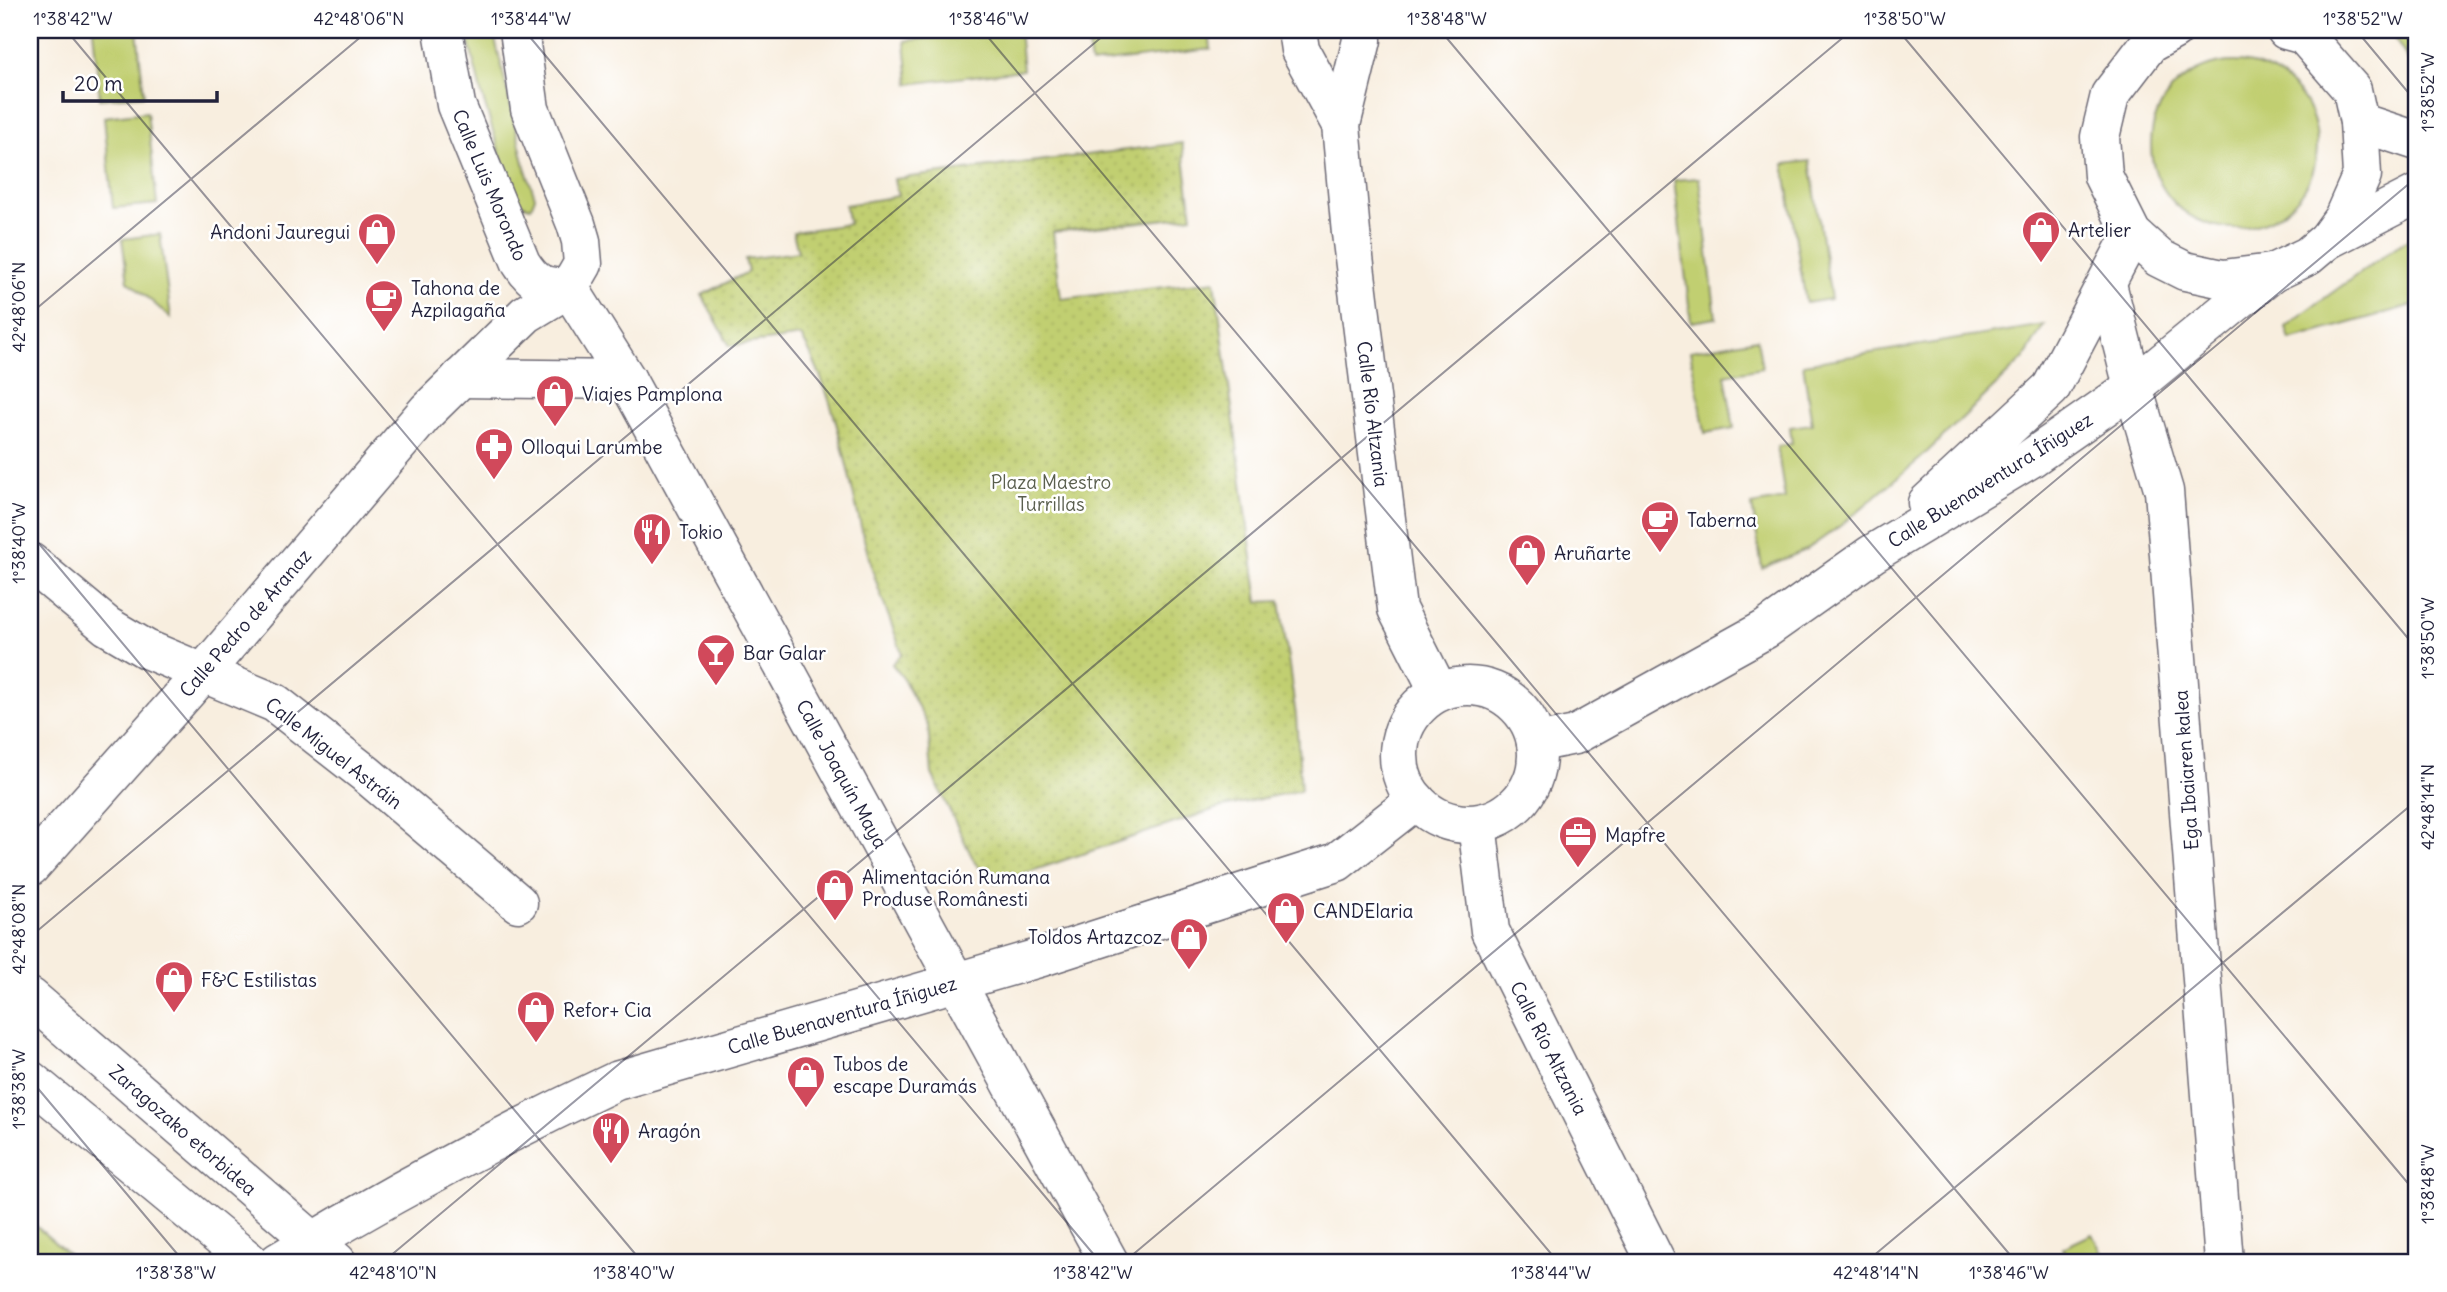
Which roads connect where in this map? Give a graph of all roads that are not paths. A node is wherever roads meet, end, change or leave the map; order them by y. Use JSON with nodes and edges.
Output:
{"nodes":[{"id":1,"x":443,"y":30,"type":"edge"},
{"id":2,"x":519,"y":30,"type":"edge"},
{"id":3,"x":1297,"y":30,"type":"edge"},
{"id":4,"x":1362,"y":30,"type":"edge"},
{"id":5,"x":2286,"y":30,"type":"edge"},
{"id":6,"x":2157,"y":34,"type":"edge"},
{"id":7,"x":2359,"y":122,"type":"junction"},
{"id":8,"x":1341,"y":125,"type":"junction"},
{"id":9,"x":2417,"y":141,"type":"edge"},
{"id":10,"x":2417,"y":194,"type":"edge"},
{"id":11,"x":2132,"y":234,"type":"junction"},
{"id":12,"x":2327,"y":240,"type":"junction"},
{"id":13,"x":2272,"y":273,"type":"junction"},
{"id":14,"x":2107,"y":284,"type":"junction"},
{"id":15,"x":569,"y":288,"type":"junction"},
{"id":16,"x":460,"y":378,"type":"junction"},
{"id":17,"x":627,"y":380,"type":"junction"},
{"id":18,"x":2133,"y":387,"type":"junction"},
{"id":19,"x":1872,"y":554,"type":"junction"},
{"id":20,"x":30,"y":562,"type":"edge"},
{"id":21,"x":204,"y":672,"type":"junction"},
{"id":22,"x":1439,"y":692,"type":"junction"},
{"id":23,"x":1536,"y":743,"type":"junction"},
{"id":24,"x":1416,"y":800,"type":"junction"},
{"id":25,"x":1477,"y":824,"type":"junction"},
{"id":26,"x":30,"y":867,"type":"edge"},
{"id":27,"x":518,"y":903,"type":"dead end"},
{"id":28,"x":956,"y":982,"type":"junction"},
{"id":29,"x":30,"y":997,"type":"edge"},
{"id":30,"x":30,"y":1080,"type":"edge"},
{"id":31,"x":324,"y":1252,"type":"edge"},
{"id":32,"x":250,"y":1262,"type":"edge"},
{"id":33,"x":278,"y":1262,"type":"edge"},
{"id":34,"x":1109,"y":1262,"type":"edge"},
{"id":35,"x":1656,"y":1262,"type":"edge"},
{"id":36,"x":2224,"y":1262,"type":"edge"}],
"edges":[{"from":1,"to":15,"type":"street","name":"Calle Luis Morondo"},
{"from":2,"to":15,"type":"street"},
{"from":3,"to":8,"type":"street","name":"Calle Río Altzania"},
{"from":4,"to":8,"type":"street","name":"Calle Río Altzania"},
{"from":5,"to":7,"type":"street"},
{"from":6,"to":11,"type":"street"},
{"from":7,"to":9,"type":"street"},
{"from":7,"to":12,"type":"street"},
{"from":8,"to":22,"type":"street","name":"Calle Río Altzania"},
{"from":10,"to":12,"type":"street"},
{"from":11,"to":13,"type":"street"},
{"from":11,"to":14,"type":"street","name":"Calle Buenaventura Íñiguez"},
{"from":12,"to":13,"type":"street"},
{"from":13,"to":18,"type":"street","name":"Calle Buenaventura Íñiguez"},
{"from":14,"to":18,"type":"street","name":"Ega Ibaiaren kalea"},
{"from":14,"to":19,"type":"street","name":"Calle Buenaventura Íñiguez"},
{"from":15,"to":16,"type":"street","name":"Calle Pedro de Aranaz"},
{"from":15,"to":17,"type":"street","name":"Calle Joaquín Maya"},
{"from":16,"to":17,"type":"street"},
{"from":16,"to":21,"type":"street","name":"Calle Pedro de Aranaz"},
{"from":17,"to":28,"type":"street","name":"Calle Joaquín Maya"},
{"from":18,"to":19,"type":"street","name":"Calle Buenaventura Íñiguez"},
{"from":18,"to":36,"type":"street","name":"Ega Ibaiaren kalea"},
{"from":19,"to":23,"type":"street","name":"Calle Buenaventura Íñiguez"},
{"from":20,"to":21,"type":"street","name":"Calle Miguel Astráin"},
{"from":21,"to":26,"type":"street","name":"Calle Pedro de Aranaz"},
{"from":21,"to":27,"type":"street","name":"Calle Miguel Astráin"},
{"from":22,"to":23,"type":"street"},
{"from":22,"to":24,"type":"street"},
{"from":23,"to":25,"type":"street"},
{"from":24,"to":25,"type":"street"},
{"from":24,"to":28,"type":"street","name":"Calle Buenaventura Íñiguez"},
{"from":25,"to":35,"type":"street","name":"Calle Río Altzania"},
{"from":28,"to":31,"type":"street","name":"Calle Buenaventura Íñiguez"},
{"from":28,"to":34,"type":"street","name":"Calle Joaquín Maya"},
{"from":29,"to":31,"type":"street","name":"Zaragozako etorbidea"},
{"from":30,"to":32,"type":"street"},
{"from":31,"to":33,"type":"street","name":"Calle Buenaventura Íñiguez"}]}
